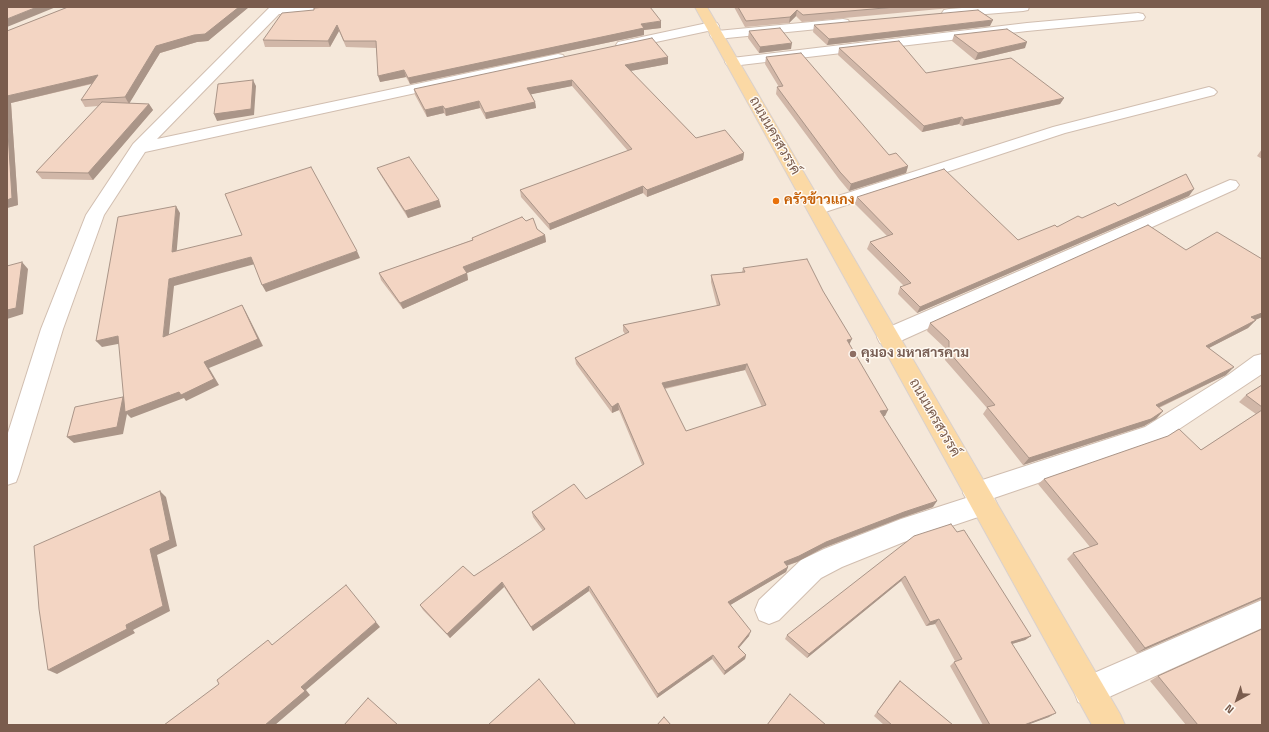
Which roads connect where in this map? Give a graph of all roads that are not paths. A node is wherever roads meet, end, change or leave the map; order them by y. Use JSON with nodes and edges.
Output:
{"nodes":[{"id":1,"x":354,"y":7,"type":"edge"},
{"id":2,"x":701,"y":7,"type":"edge"},
{"id":3,"x":1023,"y":7,"type":"edge"},
{"id":4,"x":276,"y":9,"type":"edge"},
{"id":5,"x":935,"y":15,"type":"edge"},
{"id":6,"x":1138,"y":17,"type":"dead end"},
{"id":7,"x":857,"y":22,"type":"edge"},
{"id":8,"x":711,"y":23,"type":"edge"},
{"id":9,"x":611,"y":47,"type":"edge"},
{"id":10,"x":573,"y":55,"type":"edge"},
{"id":11,"x":732,"y":62,"type":"junction"},
{"id":12,"x":1209,"y":92,"type":"dead end"},
{"id":13,"x":139,"y":148,"type":"junction"},
{"id":14,"x":1230,"y":185,"type":"dead end"},
{"id":15,"x":816,"y":209,"type":"junction"},
{"id":16,"x":888,"y":337,"type":"junction"},
{"id":17,"x":1262,"y":362,"type":"edge"},
{"id":18,"x":7,"y":474,"type":"edge"},
{"id":19,"x":980,"y":498,"type":"junction"},
{"id":20,"x":769,"y":610,"type":"dead end"},
{"id":21,"x":1262,"y":614,"type":"edge"},
{"id":22,"x":1089,"y":691,"type":"junction"},
{"id":23,"x":1109,"y":725,"type":"edge"}],
"edges":[{"from":1,"to":4,"type":"street"},
{"from":2,"to":8,"type":"main road","name":"ถนนนครสวรรค์"},
{"from":3,"to":5,"type":"street"},
{"from":4,"to":13,"type":"street"},
{"from":6,"to":11,"type":"street"},
{"from":7,"to":8,"type":"street"},
{"from":8,"to":9,"type":"street"},
{"from":8,"to":11,"type":"main road","name":"ถนนนครสวรรค์"},
{"from":10,"to":13,"type":"street"},
{"from":11,"to":15,"type":"main road","name":"ถนนนครสวรรค์"},
{"from":12,"to":15,"type":"street"},
{"from":13,"to":18,"type":"street"},
{"from":14,"to":16,"type":"street"},
{"from":15,"to":16,"type":"main road","name":"ถนนนครสวรรค์"},
{"from":16,"to":19,"type":"main road","name":"ถนนนครสวรรค์"},
{"from":17,"to":19,"type":"street"},
{"from":19,"to":20,"type":"street"},
{"from":19,"to":22,"type":"main road","name":"ถนนนครสวรรค์"},
{"from":21,"to":22,"type":"street"},
{"from":22,"to":23,"type":"main road","name":"ถนนนครสวรรค์"}]}
